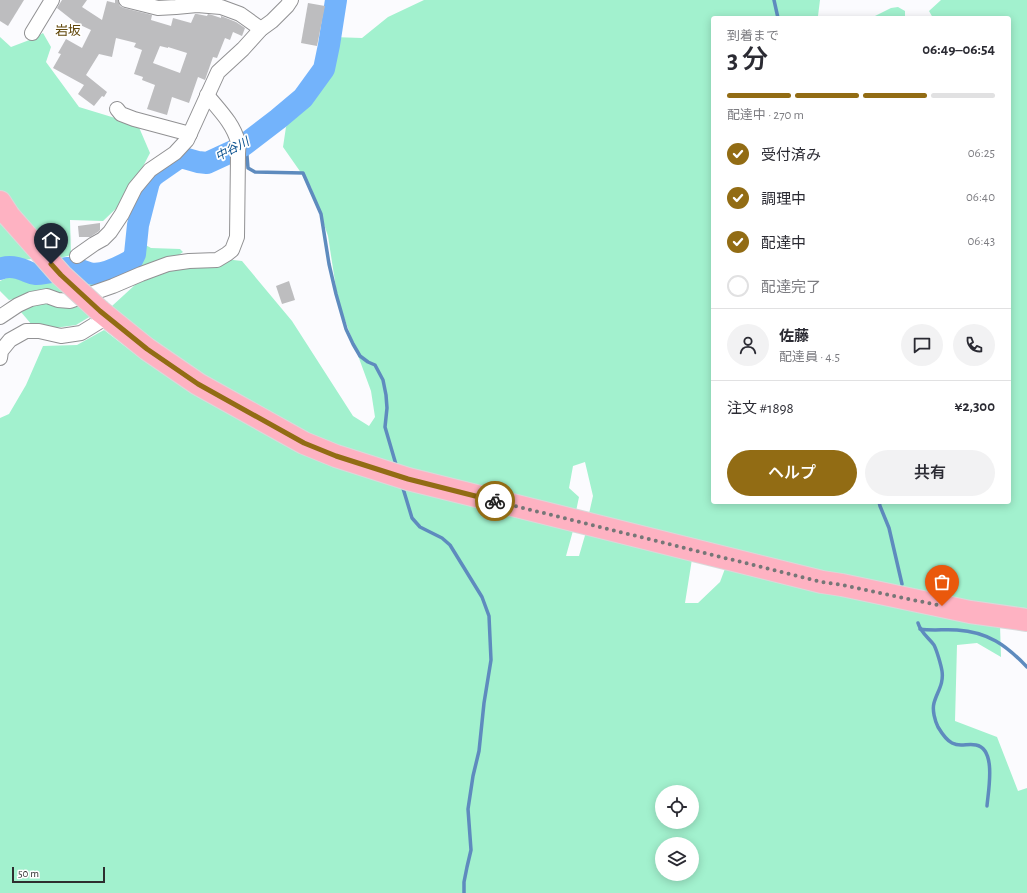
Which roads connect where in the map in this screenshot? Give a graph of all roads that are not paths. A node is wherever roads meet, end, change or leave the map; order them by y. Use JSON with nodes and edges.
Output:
{"nodes":[{"id":1,"x":52,"y":0,"type":"edge"},
{"id":2,"x":126,"y":0,"type":"edge"},
{"id":3,"x":291,"y":0,"type":"edge"},
{"id":4,"x":261,"y":29,"type":"junction"},
{"id":5,"x":32,"y":33,"type":"dead end"},
{"id":6,"x":207,"y":95,"type":"junction"},
{"id":7,"x":117,"y":109,"type":"dead end"},
{"id":8,"x":190,"y":134,"type":"junction"},
{"id":9,"x":4,"y":209,"type":"edge"},
{"id":10,"x":77,"y":256,"type":"dead end"},
{"id":11,"x":103,"y":314,"type":"junction"},
{"id":12,"x":0,"y":317,"type":"edge"},
{"id":13,"x":0,"y":358,"type":"edge"},
{"id":14,"x":1027,"y":620,"type":"edge"}],
"edges":[{"from":1,"to":5,"type":"street"},
{"from":2,"to":4,"type":"street"},
{"from":3,"to":4,"type":"street"},
{"from":4,"to":6,"type":"street"},
{"from":6,"to":8,"type":"street"},
{"from":6,"to":12,"type":"street"},
{"from":7,"to":8,"type":"street"},
{"from":8,"to":10,"type":"street"},
{"from":9,"to":11,"type":"main road","bridge":true},
{"from":11,"to":13,"type":"street"},
{"from":11,"to":14,"type":"main road"}]}
